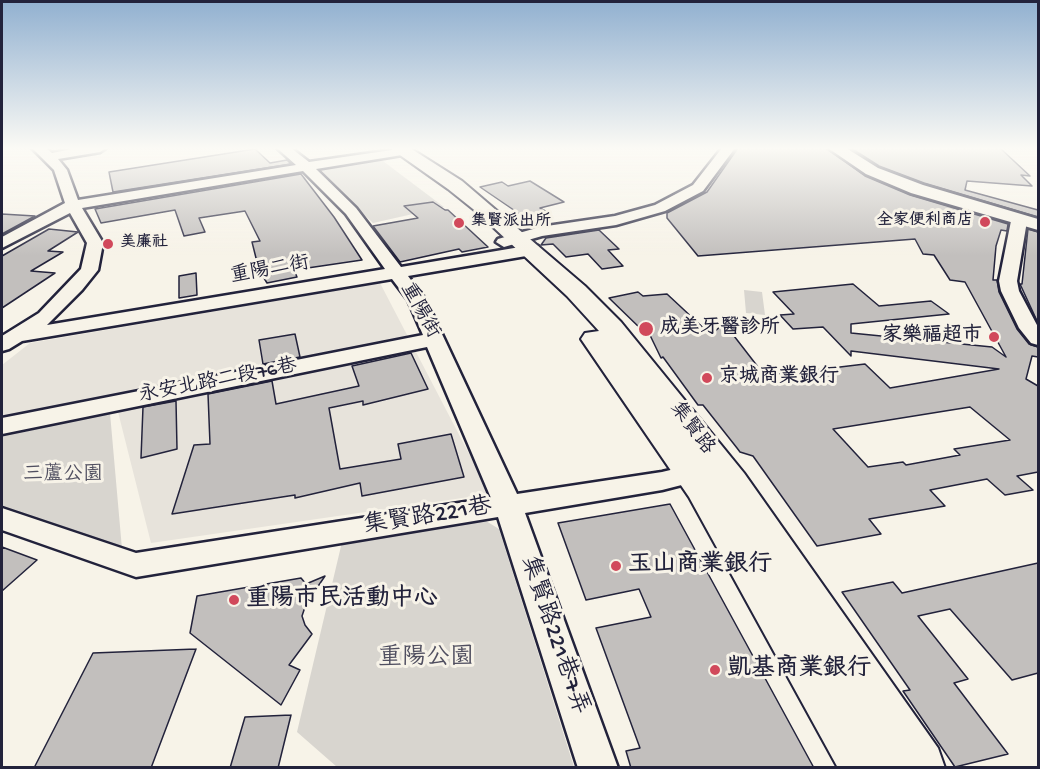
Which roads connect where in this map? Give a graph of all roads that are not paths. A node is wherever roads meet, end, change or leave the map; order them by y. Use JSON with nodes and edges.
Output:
{"nodes":[{"id":1,"x":65,"y":184,"type":"edge"},
{"id":2,"x":199,"y":184,"type":"edge"},
{"id":3,"x":323,"y":184,"type":"edge"},
{"id":4,"x":455,"y":184,"type":"edge"},
{"id":5,"x":701,"y":184,"type":"edge"},
{"id":6,"x":903,"y":184,"type":"edge"},
{"id":7,"x":73,"y":205,"type":"junction"},
{"id":8,"x":1019,"y":221,"type":"junction"},
{"id":9,"x":1038,"y":225,"type":"edge"},
{"id":10,"x":2,"y":243,"type":"edge"},
{"id":11,"x":517,"y":246,"type":"junction"},
{"id":12,"x":397,"y":272,"type":"junction"},
{"id":13,"x":435,"y":339,"type":"junction"},
{"id":14,"x":1038,"y":339,"type":"edge"},
{"id":15,"x":9,"y":340,"type":"edge"},
{"id":16,"x":2,"y":426,"type":"edge"},
{"id":17,"x":706,"y":471,"type":"junction"},
{"id":18,"x":508,"y":505,"type":"junction"},
{"id":19,"x":2,"y":519,"type":"edge"},
{"id":20,"x":598,"y":768,"type":"edge"},
{"id":21,"x":868,"y":768,"type":"edge"},
{"id":22,"x":918,"y":768,"type":"edge"}],
"edges":[{"from":1,"to":7,"type":"street"},
{"from":2,"to":7,"type":"street"},
{"from":3,"to":12,"type":"street","name":"重陽街"},
{"from":4,"to":11,"type":"main road","name":"集賢路"},
{"from":5,"to":11,"type":"street","name":"重陽二街"},
{"from":6,"to":8,"type":"street"},
{"from":7,"to":10,"type":"street"},
{"from":7,"to":15,"type":"street"},
{"from":8,"to":9,"type":"street"},
{"from":8,"to":14,"type":"street"},
{"from":11,"to":12,"type":"street","name":"重陽二街"},
{"from":11,"to":17,"type":"main road","name":"集賢路"},
{"from":12,"to":13,"type":"street","name":"重陽街"},
{"from":12,"to":15,"type":"street","name":"重陽二街"},
{"from":13,"to":16,"type":"street","name":"永安北路二段76巷"},
{"from":13,"to":18,"type":"street","name":"重陽街"},
{"from":17,"to":18,"type":"street","name":"集賢路221巷"},
{"from":17,"to":21,"type":"main road","name":"集賢路"},
{"from":17,"to":22,"type":"main road","name":"集賢路"},
{"from":18,"to":19,"type":"street","name":"集賢路221巷"},
{"from":18,"to":20,"type":"street","name":"集賢路221巷7弄"}]}
